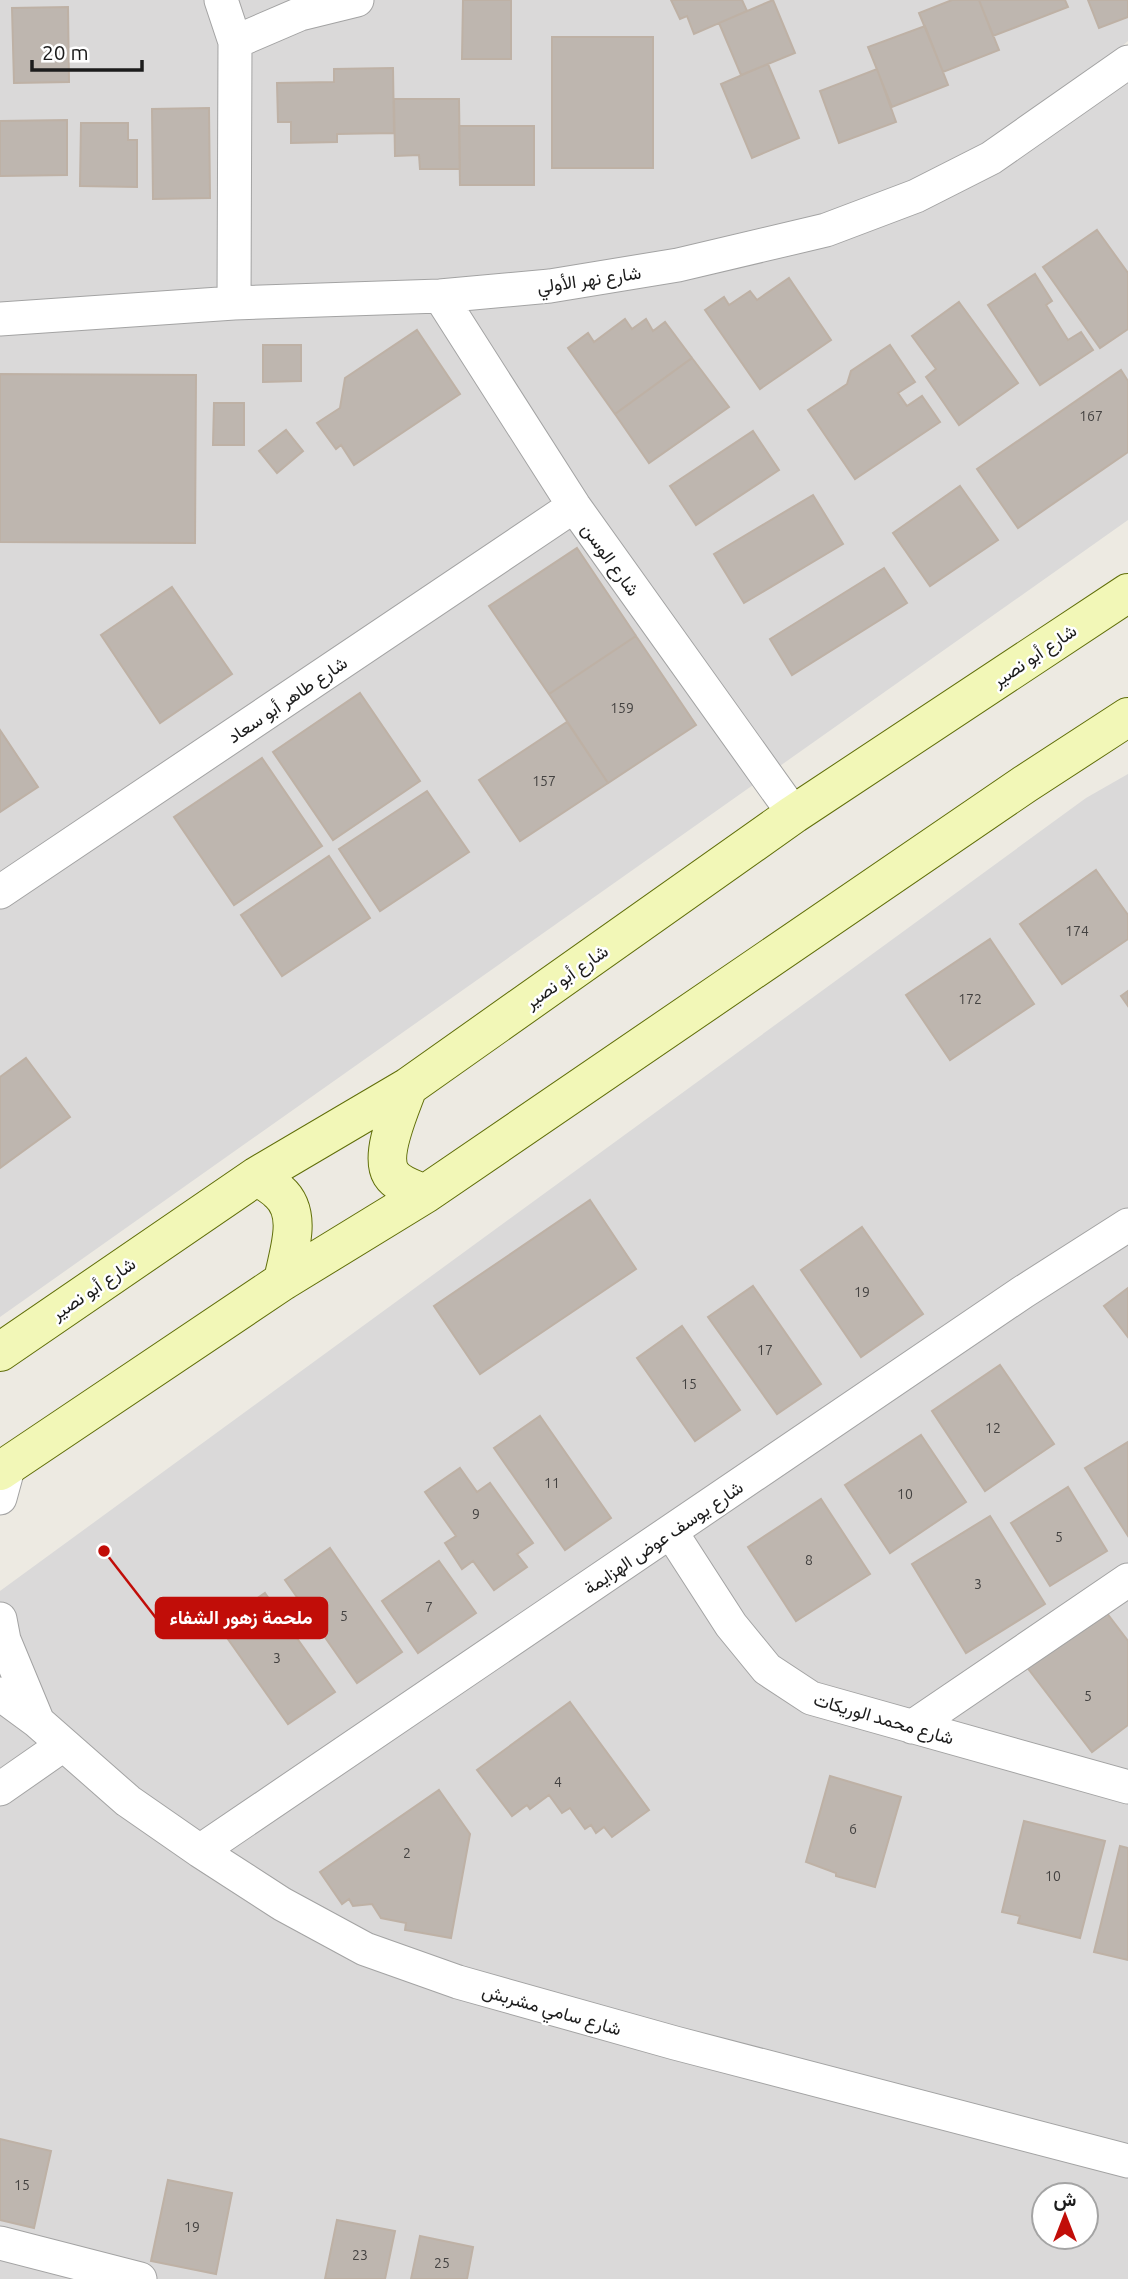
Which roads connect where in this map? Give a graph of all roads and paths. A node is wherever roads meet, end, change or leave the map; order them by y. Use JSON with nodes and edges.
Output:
{"nodes":[{"id":1,"x":221,"y":0,"type":"edge"},
{"id":2,"x":357,"y":0,"type":"edge"},
{"id":3,"x":235,"y":42,"type":"junction"},
{"id":4,"x":1128,"y":62,"type":"edge"},
{"id":5,"x":440,"y":296,"type":"junction"},
{"id":6,"x":234,"y":303,"type":"junction"},
{"id":7,"x":0,"y":319,"type":"edge"},
{"id":8,"x":574,"y":506,"type":"junction"},
{"id":9,"x":1128,"y":593,"type":"edge"},
{"id":10,"x":1128,"y":717,"type":"edge"},
{"id":11,"x":794,"y":814,"type":"junction"},
{"id":12,"x":0,"y":892,"type":"edge"},
{"id":13,"x":408,"y":1087,"type":"junction"},
{"id":14,"x":257,"y":1176,"type":"junction"},
{"id":15,"x":425,"y":1194,"type":"junction"},
{"id":16,"x":1128,"y":1225,"type":"edge"},
{"id":17,"x":283,"y":1281,"type":"junction"},
{"id":18,"x":0,"y":1352,"type":"edge"},
{"id":19,"x":3,"y":1478,"type":"edge"},
{"id":20,"x":671,"y":1532,"type":"junction"},
{"id":21,"x":1128,"y":1580,"type":"edge"},
{"id":22,"x":0,"y":1619,"type":"edge"},
{"id":23,"x":0,"y":1694,"type":"edge"},
{"id":24,"x":38,"y":1722,"type":"junction"},
{"id":25,"x":912,"y":1727,"type":"junction"},
{"id":26,"x":63,"y":1745,"type":"junction"},
{"id":27,"x":1128,"y":1787,"type":"edge"},
{"id":28,"x":0,"y":1789,"type":"edge"},
{"id":29,"x":200,"y":1851,"type":"junction"},
{"id":30,"x":1128,"y":2161,"type":"edge"},
{"id":31,"x":0,"y":2243,"type":"edge"},
{"id":32,"x":140,"y":2279,"type":"edge"}],
"edges":[{"from":1,"to":3,"type":"street"},
{"from":2,"to":3,"type":"street"},
{"from":3,"to":6,"type":"street"},
{"from":4,"to":5,"type":"street","name":"شارع نهر الأولي"},
{"from":5,"to":6,"type":"street","name":"شارع نهر الأولي"},
{"from":5,"to":8,"type":"street","name":"شارع الوسن"},
{"from":6,"to":7,"type":"street","name":"شارع نهر الأولي"},
{"from":8,"to":11,"type":"street","name":"شارع الوسن"},
{"from":8,"to":12,"type":"street","name":"شارع طاهر أبو سعاد"},
{"from":9,"to":11,"type":"main road","name":"شارع أبو نصير"},
{"from":10,"to":15,"type":"main road"},
{"from":11,"to":13,"type":"main road","name":"شارع أبو نصير"},
{"from":13,"to":14,"type":"main road","name":"شارع أبو نصير"},
{"from":13,"to":15,"type":"main road"},
{"from":14,"to":17,"type":"main road"},
{"from":14,"to":18,"type":"main road","name":"شارع أبو نصير"},
{"from":15,"to":17,"type":"main road"},
{"from":16,"to":20,"type":"street","name":"شارع يوسف عوض الهزايمة"},
{"from":17,"to":19,"type":"main road"},
{"from":20,"to":25,"type":"street","name":"شارع محمد الوريكات"},
{"from":20,"to":29,"type":"street","name":"شارع يوسف عوض الهزايمة"},
{"from":21,"to":25,"type":"street"},
{"from":22,"to":24,"type":"street","name":"شارع سامي مشربش"},
{"from":23,"to":24,"type":"street","name":"شارع سامي مشربش"},
{"from":24,"to":26,"type":"street","name":"شارع سامي مشربش"},
{"from":25,"to":27,"type":"street","name":"شارع محمد الوريكات"},
{"from":26,"to":28,"type":"street"},
{"from":26,"to":29,"type":"street","name":"شارع سامي مشربش"},
{"from":29,"to":30,"type":"street","name":"شارع سامي مشربش"},
{"from":31,"to":32,"type":"street"}]}
